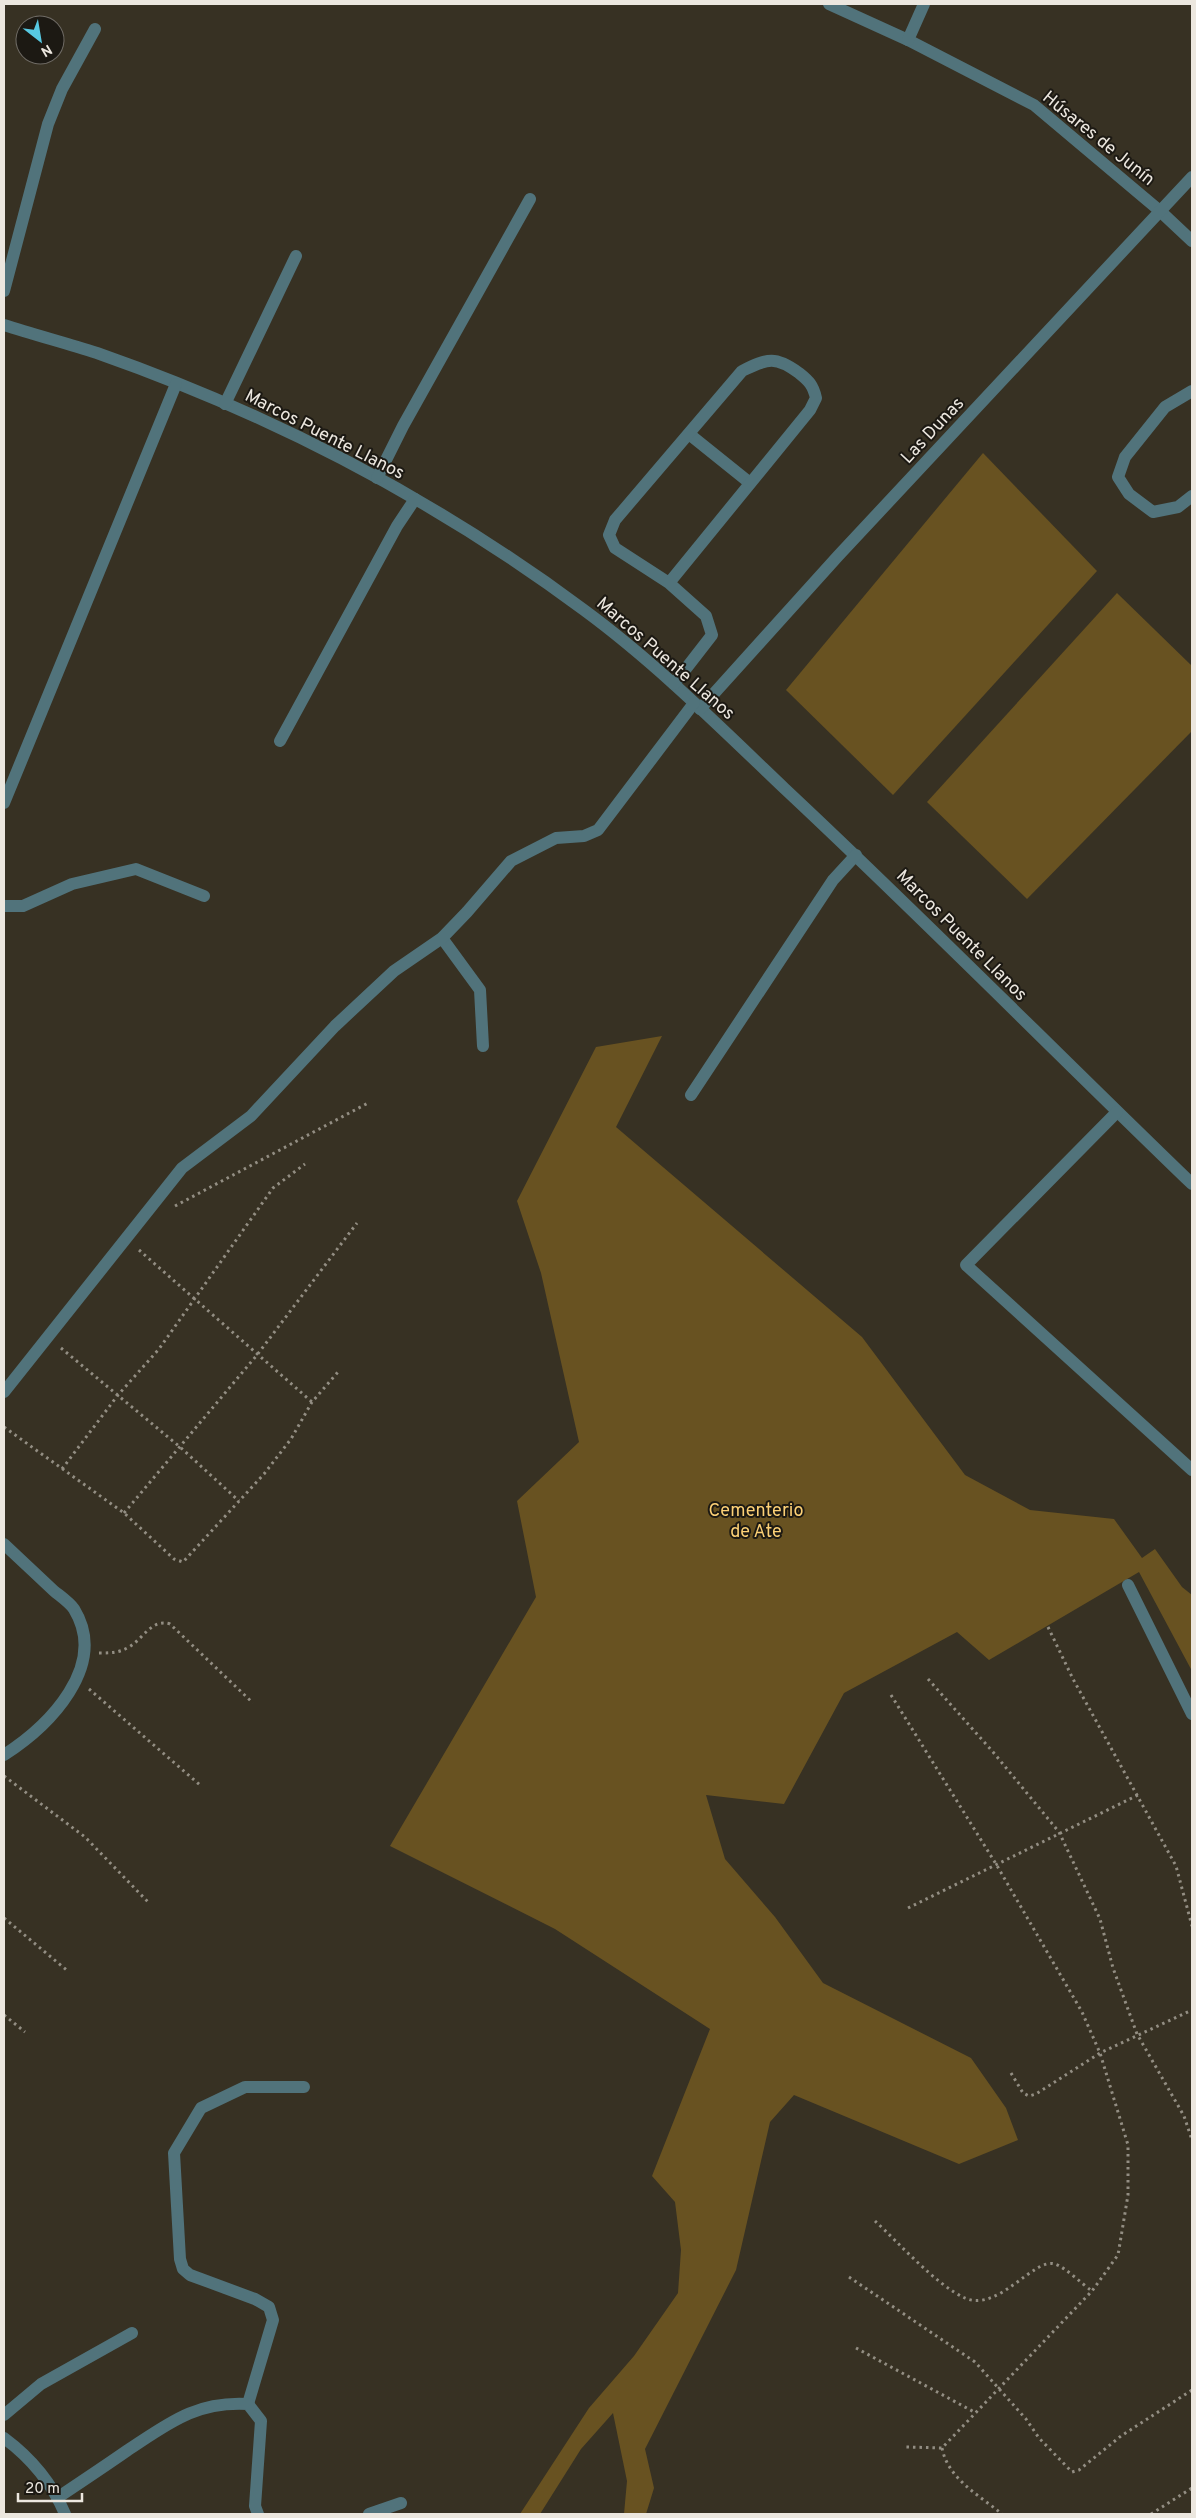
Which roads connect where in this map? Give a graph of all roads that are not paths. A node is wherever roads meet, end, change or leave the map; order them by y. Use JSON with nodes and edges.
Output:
{"nodes":[{"id":1,"x":829,"y":4,"type":"edge"},
{"id":2,"x":924,"y":4,"type":"edge"},
{"id":3,"x":95,"y":29,"type":"dead end"},
{"id":4,"x":908,"y":40,"type":"junction"},
{"id":5,"x":1192,"y":177,"type":"edge"},
{"id":6,"x":530,"y":199,"type":"dead end"},
{"id":7,"x":1160,"y":211,"type":"junction"},
{"id":8,"x":1192,"y":241,"type":"edge"},
{"id":9,"x":296,"y":256,"type":"dead end"},
{"id":10,"x":4,"y":291,"type":"edge"},
{"id":11,"x":4,"y":325,"type":"edge"},
{"id":12,"x":176,"y":384,"type":"junction"},
{"id":13,"x":1192,"y":390,"type":"edge"},
{"id":14,"x":225,"y":404,"type":"junction"},
{"id":15,"x":689,"y":434,"type":"junction"},
{"id":16,"x":377,"y":478,"type":"junction"},
{"id":17,"x":750,"y":484,"type":"junction"},
{"id":18,"x":1192,"y":496,"type":"edge"},
{"id":19,"x":415,"y":499,"type":"junction"},
{"id":20,"x":669,"y":583,"type":"junction"},
{"id":21,"x":674,"y":684,"type":"junction"},
{"id":22,"x":697,"y":706,"type":"junction"},
{"id":23,"x":280,"y":741,"type":"dead end"},
{"id":24,"x":4,"y":803,"type":"edge"},
{"id":25,"x":856,"y":855,"type":"junction"},
{"id":26,"x":204,"y":896,"type":"dead end"},
{"id":27,"x":4,"y":906,"type":"edge"},
{"id":28,"x":442,"y":938,"type":"junction"},
{"id":29,"x":483,"y":1046,"type":"dead end"},
{"id":30,"x":691,"y":1095,"type":"dead end"},
{"id":31,"x":1117,"y":1112,"type":"junction"},
{"id":32,"x":1192,"y":1184,"type":"edge"},
{"id":33,"x":4,"y":1392,"type":"edge"},
{"id":34,"x":1192,"y":1470,"type":"edge"},
{"id":35,"x":4,"y":1544,"type":"edge"},
{"id":36,"x":1128,"y":1585,"type":"dead end"},
{"id":37,"x":1192,"y":1714,"type":"edge"},
{"id":38,"x":4,"y":1754,"type":"edge"},
{"id":39,"x":304,"y":2087,"type":"dead end"},
{"id":40,"x":132,"y":2333,"type":"dead end"},
{"id":41,"x":248,"y":2404,"type":"junction"},
{"id":42,"x":4,"y":2416,"type":"edge"},
{"id":43,"x":4,"y":2438,"type":"edge"},
{"id":44,"x":57,"y":2498,"type":"junction"},
{"id":45,"x":401,"y":2503,"type":"dead end"},
{"id":46,"x":65,"y":2514,"type":"edge"},
{"id":47,"x":258,"y":2514,"type":"edge"},
{"id":48,"x":369,"y":2514,"type":"edge"}],
"edges":[{"from":1,"to":4,"type":"street","name":"Húsares de Junín"},
{"from":2,"to":4,"type":"street"},
{"from":3,"to":10,"type":"street"},
{"from":4,"to":7,"type":"street","name":"Húsares de Junín"},
{"from":5,"to":7,"type":"street","name":"Las Dunas"},
{"from":6,"to":16,"type":"street"},
{"from":7,"to":8,"type":"street","name":"Húsares de Junín"},
{"from":7,"to":22,"type":"street","name":"Las Dunas"},
{"from":9,"to":14,"type":"street"},
{"from":11,"to":12,"type":"street","name":"Marcos Puente Llanos"},
{"from":12,"to":14,"type":"street","name":"Marcos Puente Llanos"},
{"from":12,"to":24,"type":"street"},
{"from":13,"to":18,"type":"street"},
{"from":14,"to":16,"type":"street","name":"Marcos Puente Llanos"},
{"from":15,"to":17,"type":"street"},
{"from":15,"to":17,"type":"street"},
{"from":15,"to":20,"type":"street"},
{"from":16,"to":19,"type":"street","name":"Marcos Puente Llanos"},
{"from":17,"to":20,"type":"street"},
{"from":19,"to":21,"type":"street","name":"Marcos Puente Llanos"},
{"from":19,"to":23,"type":"street"},
{"from":20,"to":21,"type":"street"},
{"from":21,"to":22,"type":"street","name":"Marcos Puente Llanos"},
{"from":22,"to":25,"type":"street","name":"Marcos Puente Llanos"},
{"from":22,"to":28,"type":"street","name":"Las Dunas"},
{"from":25,"to":30,"type":"street"},
{"from":25,"to":31,"type":"street","name":"Marcos Puente Llanos"},
{"from":26,"to":27,"type":"street"},
{"from":28,"to":29,"type":"street"},
{"from":28,"to":33,"type":"street","name":"Las Dunas"},
{"from":31,"to":32,"type":"street","name":"Marcos Puente Llanos"},
{"from":31,"to":34,"type":"street"},
{"from":35,"to":38,"type":"street"},
{"from":36,"to":37,"type":"street"},
{"from":39,"to":41,"type":"street"},
{"from":40,"to":42,"type":"street"},
{"from":41,"to":44,"type":"street"},
{"from":41,"to":47,"type":"street"},
{"from":43,"to":44,"type":"street"},
{"from":44,"to":46,"type":"street"},
{"from":45,"to":48,"type":"street"}]}
